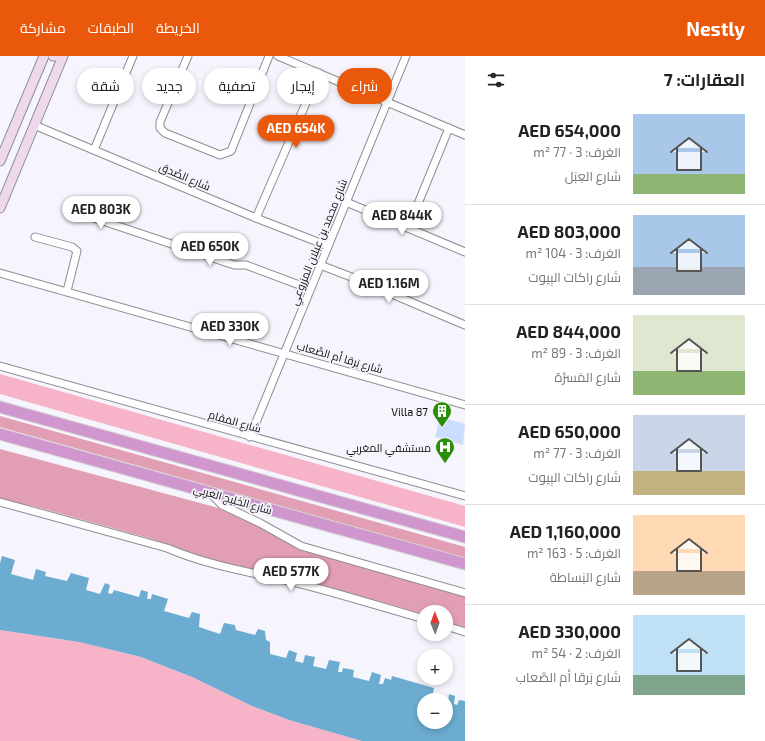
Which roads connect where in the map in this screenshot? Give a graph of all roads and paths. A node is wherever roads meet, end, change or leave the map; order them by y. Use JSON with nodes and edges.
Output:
{"nodes":[{"id":1,"x":44,"y":56,"type":"edge"},
{"id":2,"x":63,"y":56,"type":"edge"},
{"id":3,"x":133,"y":56,"type":"edge"},
{"id":4,"x":188,"y":56,"type":"edge"},
{"id":5,"x":269,"y":56,"type":"edge"},
{"id":6,"x":278,"y":56,"type":"edge"},
{"id":7,"x":406,"y":56,"type":"edge"},
{"id":8,"x":307,"y":68,"type":"edge"},
{"id":9,"x":392,"y":92,"type":"edge"},
{"id":10,"x":306,"y":104,"type":"edge"},
{"id":11,"x":387,"y":104,"type":"edge"},
{"id":12,"x":392,"y":104,"type":"edge"},
{"id":13,"x":34,"y":125,"type":"junction"},
{"id":14,"x":449,"y":128,"type":"junction"},
{"id":15,"x":465,"y":134,"type":"edge"},
{"id":16,"x":94,"y":150,"type":"junction"},
{"id":17,"x":0,"y":161,"type":"edge"},
{"id":18,"x":346,"y":202,"type":"junction"},
{"id":19,"x":0,"y":208,"type":"edge"},
{"id":20,"x":91,"y":217,"type":"dead end"},
{"id":21,"x":256,"y":218,"type":"junction"},
{"id":22,"x":408,"y":228,"type":"junction"},
{"id":23,"x":35,"y":237,"type":"dead end"},
{"id":24,"x":328,"y":246,"type":"junction"},
{"id":25,"x":465,"y":252,"type":"edge"},
{"id":26,"x":320,"y":265,"type":"junction"},
{"id":27,"x":0,"y":273,"type":"edge"},
{"id":28,"x":310,"y":290,"type":"junction"},
{"id":29,"x":67,"y":291,"type":"junction"},
{"id":30,"x":465,"y":325,"type":"edge"},
{"id":31,"x":284,"y":353,"type":"junction"},
{"id":32,"x":0,"y":366,"type":"edge"},
{"id":33,"x":465,"y":404,"type":"edge"},
{"id":34,"x":2,"y":406,"type":"edge"},
{"id":35,"x":0,"y":434,"type":"edge"},
{"id":36,"x":250,"y":437,"type":"junction"},
{"id":37,"x":210,"y":493,"type":"junction"},
{"id":38,"x":465,"y":496,"type":"edge"},
{"id":39,"x":0,"y":502,"type":"edge"},
{"id":40,"x":465,"y":537,"type":"edge"},
{"id":41,"x":465,"y":564,"type":"edge"},
{"id":42,"x":465,"y":593,"type":"edge"},
{"id":43,"x":417,"y":617,"type":"edge"},
{"id":44,"x":453,"y":628,"type":"edge"},
{"id":45,"x":465,"y":632,"type":"edge"}],
"edges":[{"from":1,"to":17,"type":"main road"},
{"from":2,"to":13,"type":"main road"},
{"from":3,"to":16,"type":"street"},
{"from":4,"to":5,"type":"street"},
{"from":6,"to":8,"type":"street"},
{"from":7,"to":9,"type":"street","name":"شارع محمد بن عبلان المزروعي"},
{"from":10,"to":21,"type":"street"},
{"from":11,"to":18,"type":"street","name":"شارع محمد بن عبلان المزروعي"},
{"from":12,"to":14,"type":"street"},
{"from":13,"to":16,"type":"street","name":"شارع الصِّدق"},
{"from":13,"to":19,"type":"main road"},
{"from":14,"to":15,"type":"street"},
{"from":14,"to":22,"type":"street"},
{"from":16,"to":21,"type":"street","name":"شارع الصِّدق"},
{"from":18,"to":22,"type":"street"},
{"from":18,"to":24,"type":"street","name":"شارع محمد بن عبلان المزروعي"},
{"from":20,"to":28,"type":"street"},
{"from":21,"to":24,"type":"street","name":"شارع الصِّدق"},
{"from":22,"to":25,"type":"street"},
{"from":23,"to":29,"type":"street"},
{"from":24,"to":26,"type":"street","name":"شارع محمد بن عبلان المزروعي"},
{"from":26,"to":28,"type":"street","name":"شارع محمد بن عبلان المزروعي"},
{"from":26,"to":30,"type":"street"},
{"from":27,"to":29,"type":"street","name":"شارع بَرقا أم الصَّعاب"},
{"from":28,"to":31,"type":"street","name":"شارع محمد بن عبلان المزروعي"},
{"from":29,"to":31,"type":"street","name":"شارع بَرقا أم الصَّعاب"},
{"from":31,"to":33,"type":"street","name":"شارع بَرقا أم الصَّعاب"},
{"from":31,"to":36,"type":"street","name":"شارع محمد بن عبلان المزروعي"},
{"from":32,"to":36,"type":"street","name":"شارع المَقام"},
{"from":34,"to":40,"type":"highway"},
{"from":35,"to":37,"type":"highway","name":"شارع الخَلِيج العَربِي"},
{"from":36,"to":38,"type":"street","name":"شارع المَقام"},
{"from":37,"to":41,"type":"highway","name":"شارع الخَلِيج العَربِي"},
{"from":37,"to":42,"type":"street"},
{"from":39,"to":43,"type":"street"},
{"from":44,"to":45,"type":"street"}]}
